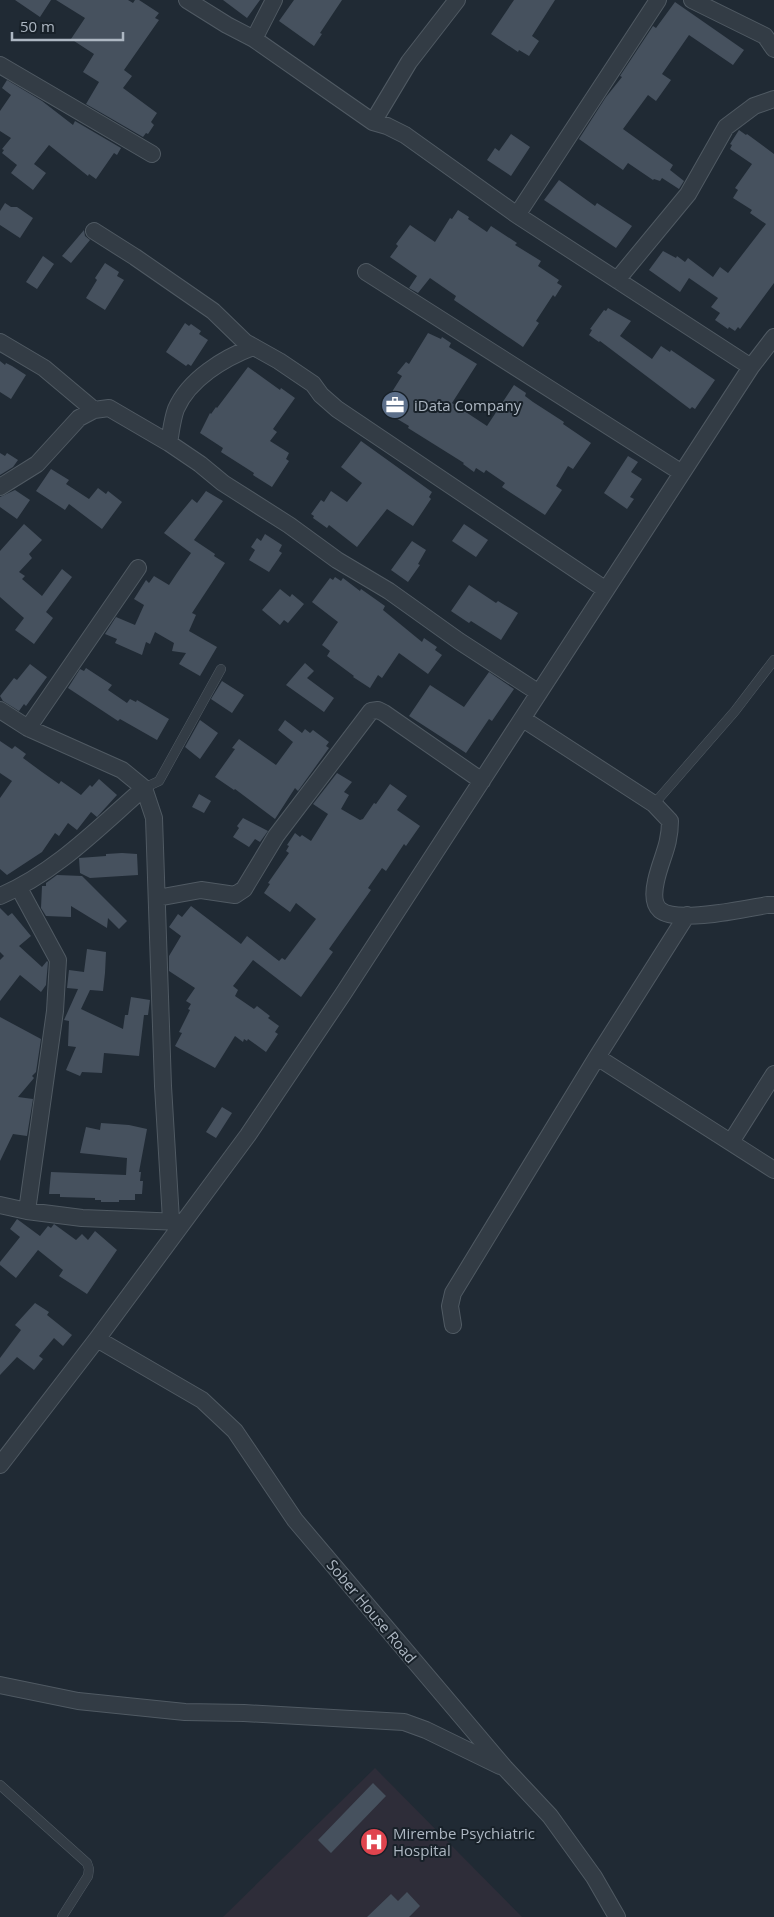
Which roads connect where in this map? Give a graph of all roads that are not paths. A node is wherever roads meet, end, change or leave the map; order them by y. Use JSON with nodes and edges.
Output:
{"nodes":[{"id":1,"x":187,"y":0,"type":"edge"},
{"id":2,"x":274,"y":0,"type":"edge"},
{"id":3,"x":457,"y":0,"type":"edge"},
{"id":4,"x":658,"y":0,"type":"edge"},
{"id":5,"x":692,"y":0,"type":"edge"},
{"id":6,"x":254,"y":39,"type":"junction"},
{"id":7,"x":774,"y":49,"type":"edge"},
{"id":8,"x":0,"y":65,"type":"edge"},
{"id":9,"x":774,"y":99,"type":"edge"},
{"id":10,"x":373,"y":122,"type":"junction"},
{"id":11,"x":152,"y":154,"type":"dead end"},
{"id":12,"x":517,"y":215,"type":"junction"},
{"id":13,"x":94,"y":231,"type":"dead end"},
{"id":14,"x":366,"y":272,"type":"dead end"},
{"id":15,"x":617,"y":280,"type":"junction"},
{"id":16,"x":774,"y":337,"type":"edge"},
{"id":17,"x":0,"y":342,"type":"edge"},
{"id":18,"x":253,"y":347,"type":"junction"},
{"id":19,"x":751,"y":367,"type":"junction"},
{"id":20,"x":94,"y":410,"type":"junction"},
{"id":21,"x":169,"y":443,"type":"junction"},
{"id":22,"x":682,"y":473,"type":"junction"},
{"id":23,"x":0,"y":487,"type":"edge"},
{"id":24,"x":138,"y":568,"type":"dead end"},
{"id":25,"x":606,"y":590,"type":"junction"},
{"id":26,"x":774,"y":660,"type":"edge"},
{"id":27,"x":221,"y":670,"type":"dead end"},
{"id":28,"x":539,"y":693,"type":"junction"},
{"id":29,"x":1,"y":713,"type":"edge"},
{"id":30,"x":523,"y":719,"type":"junction"},
{"id":31,"x":28,"y":728,"type":"junction"},
{"id":32,"x":482,"y":780,"type":"junction"},
{"id":33,"x":144,"y":788,"type":"junction"},
{"id":34,"x":654,"y":804,"type":"junction"},
{"id":35,"x":19,"y":888,"type":"junction"},
{"id":36,"x":0,"y":896,"type":"edge"},
{"id":37,"x":157,"y":898,"type":"junction"},
{"id":38,"x":774,"y":905,"type":"edge"},
{"id":39,"x":687,"y":916,"type":"junction"},
{"id":40,"x":597,"y":1057,"type":"junction"},
{"id":41,"x":774,"y":1074,"type":"edge"},
{"id":42,"x":730,"y":1142,"type":"junction"},
{"id":43,"x":774,"y":1170,"type":"edge"},
{"id":44,"x":0,"y":1205,"type":"edge"},
{"id":45,"x":27,"y":1212,"type":"junction"},
{"id":46,"x":177,"y":1221,"type":"junction"},
{"id":47,"x":453,"y":1325,"type":"dead end"},
{"id":48,"x":97,"y":1339,"type":"junction"},
{"id":49,"x":0,"y":1465,"type":"edge"},
{"id":50,"x":0,"y":1685,"type":"edge"},
{"id":51,"x":505,"y":1768,"type":"junction"},
{"id":52,"x":0,"y":1785,"type":"edge"},
{"id":53,"x":62,"y":1917,"type":"edge"},
{"id":54,"x":618,"y":1917,"type":"edge"}],
"edges":[{"from":1,"to":6,"type":"street"},
{"from":2,"to":6,"type":"street"},
{"from":3,"to":10,"type":"street"},
{"from":4,"to":12,"type":"street"},
{"from":5,"to":7,"type":"street"},
{"from":6,"to":10,"type":"street"},
{"from":8,"to":11,"type":"street"},
{"from":9,"to":15,"type":"street"},
{"from":10,"to":12,"type":"street"},
{"from":12,"to":15,"type":"street"},
{"from":13,"to":18,"type":"street"},
{"from":14,"to":22,"type":"street"},
{"from":15,"to":19,"type":"street"},
{"from":16,"to":19,"type":"street"},
{"from":17,"to":20,"type":"street"},
{"from":18,"to":21,"type":"street"},
{"from":18,"to":25,"type":"street"},
{"from":19,"to":22,"type":"street"},
{"from":20,"to":21,"type":"street"},
{"from":20,"to":23,"type":"street"},
{"from":21,"to":28,"type":"street"},
{"from":22,"to":25,"type":"street"},
{"from":24,"to":31,"type":"street"},
{"from":25,"to":28,"type":"street"},
{"from":26,"to":34,"type":"lane"},
{"from":27,"to":33,"type":"lane"},
{"from":28,"to":30,"type":"street"},
{"from":29,"to":31,"type":"street"},
{"from":30,"to":32,"type":"street"},
{"from":30,"to":34,"type":"street"},
{"from":31,"to":33,"type":"street"},
{"from":32,"to":37,"type":"street"},
{"from":32,"to":46,"type":"street"},
{"from":33,"to":35,"type":"street"},
{"from":33,"to":37,"type":"street"},
{"from":34,"to":39,"type":"street"},
{"from":35,"to":36,"type":"street"},
{"from":35,"to":45,"type":"street"},
{"from":37,"to":46,"type":"street"},
{"from":38,"to":39,"type":"street"},
{"from":39,"to":40,"type":"street"},
{"from":40,"to":42,"type":"street"},
{"from":40,"to":47,"type":"street"},
{"from":41,"to":42,"type":"street"},
{"from":42,"to":43,"type":"street"},
{"from":44,"to":45,"type":"street"},
{"from":45,"to":46,"type":"street"},
{"from":46,"to":48,"type":"street"},
{"from":48,"to":49,"type":"street"},
{"from":48,"to":51,"type":"street","name":"Sober House Road"},
{"from":50,"to":51,"type":"street"},
{"from":51,"to":54,"type":"street","name":"Sober House Road"},
{"from":52,"to":53,"type":"lane"}]}
